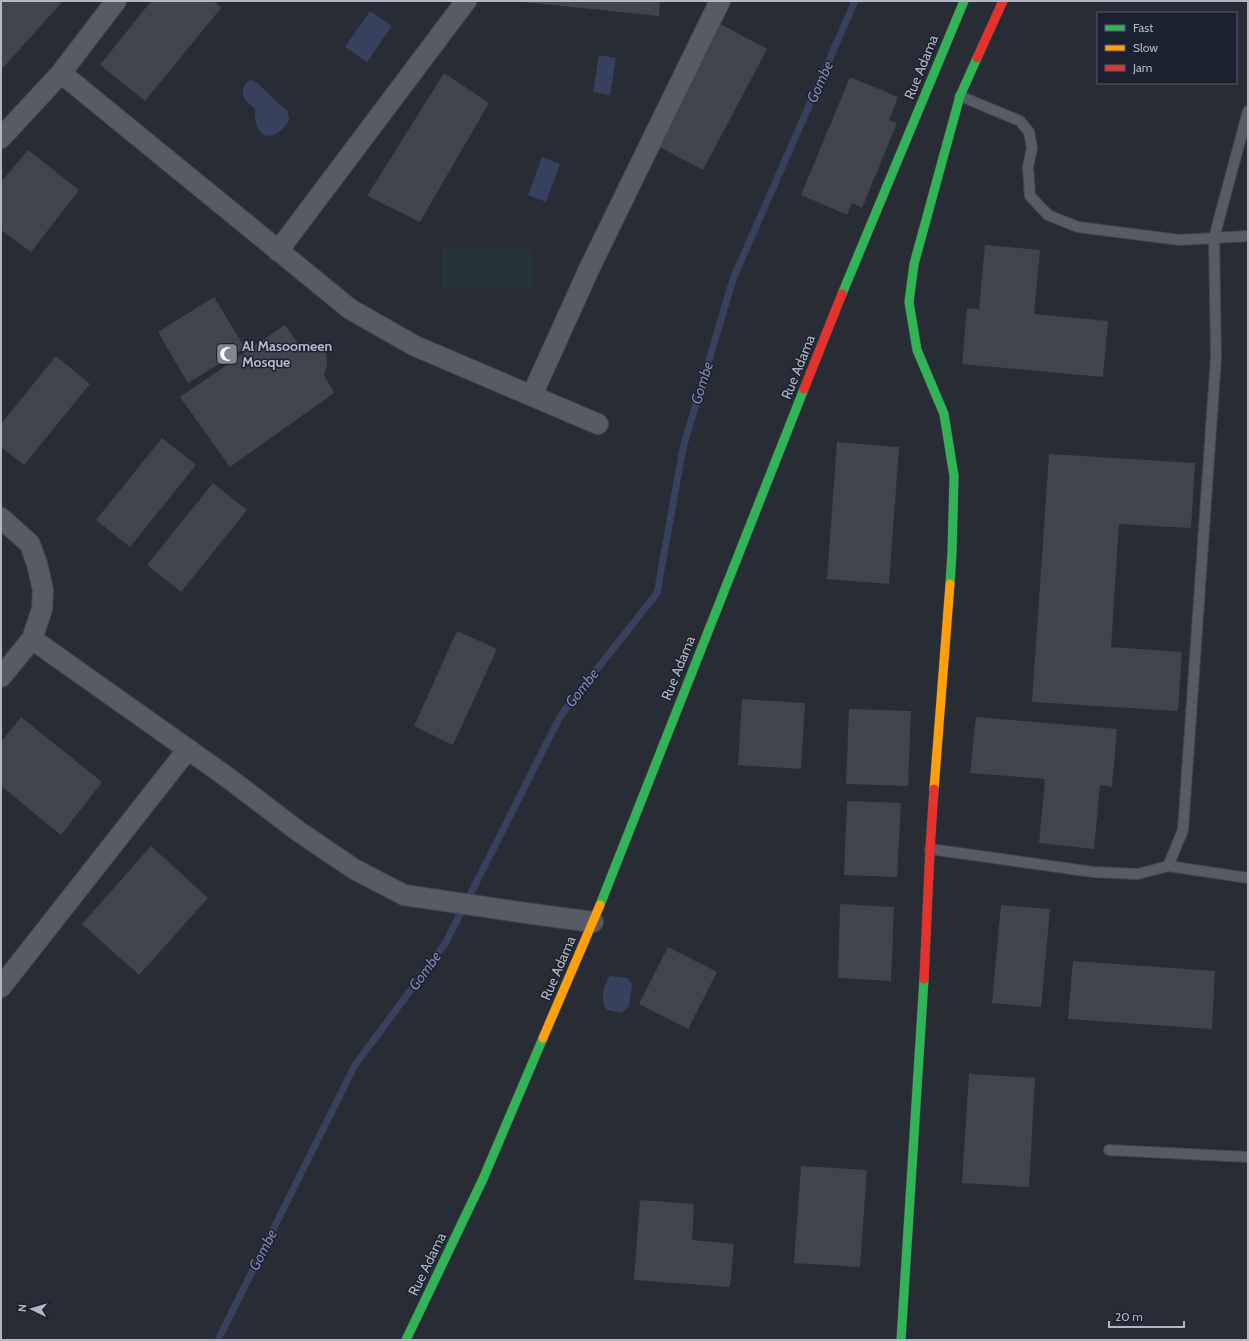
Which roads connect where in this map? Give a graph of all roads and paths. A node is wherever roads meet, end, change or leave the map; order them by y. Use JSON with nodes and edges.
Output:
{"nodes":[{"id":1,"x":116,"y":1,"type":"edge"},
{"id":2,"x":466,"y":1,"type":"edge"},
{"id":3,"x":720,"y":1,"type":"edge"},
{"id":4,"x":964,"y":1,"type":"edge"},
{"id":5,"x":1003,"y":1,"type":"edge"},
{"id":6,"x":61,"y":73,"type":"junction"},
{"id":7,"x":960,"y":96,"type":"junction"},
{"id":8,"x":1248,"y":111,"type":"edge"},
{"id":9,"x":1,"y":138,"type":"edge"},
{"id":10,"x":1248,"y":236,"type":"edge"},
{"id":11,"x":1214,"y":238,"type":"junction"},
{"id":12,"x":278,"y":251,"type":"junction"},
{"id":13,"x":532,"y":395,"type":"junction"},
{"id":14,"x":598,"y":424,"type":"dead end"},
{"id":15,"x":1,"y":518,"type":"edge"},
{"id":16,"x":32,"y":639,"type":"junction"},
{"id":17,"x":1,"y":677,"type":"edge"},
{"id":18,"x":188,"y":749,"type":"junction"},
{"id":19,"x":930,"y":849,"type":"junction"},
{"id":20,"x":1168,"y":866,"type":"junction"},
{"id":21,"x":1248,"y":878,"type":"edge"},
{"id":22,"x":593,"y":922,"type":"junction"},
{"id":23,"x":1,"y":988,"type":"edge"},
{"id":24,"x":1109,"y":1150,"type":"dead end"},
{"id":25,"x":1248,"y":1157,"type":"edge"},
{"id":26,"x":406,"y":1340,"type":"edge"},
{"id":27,"x":901,"y":1340,"type":"edge"}],
"edges":[{"from":1,"to":6,"type":"street"},
{"from":2,"to":12,"type":"street"},
{"from":3,"to":13,"type":"street"},
{"from":4,"to":22,"type":"street","name":"Rue Adama"},
{"from":5,"to":7,"type":"street"},
{"from":6,"to":9,"type":"street"},
{"from":6,"to":12,"type":"street"},
{"from":7,"to":11,"type":"lane"},
{"from":7,"to":19,"type":"street"},
{"from":8,"to":11,"type":"lane"},
{"from":10,"to":11,"type":"lane"},
{"from":11,"to":20,"type":"lane"},
{"from":12,"to":13,"type":"street"},
{"from":13,"to":14,"type":"street"},
{"from":15,"to":16,"type":"street"},
{"from":16,"to":17,"type":"street"},
{"from":16,"to":18,"type":"street"},
{"from":18,"to":22,"type":"street"},
{"from":18,"to":23,"type":"street"},
{"from":19,"to":20,"type":"lane"},
{"from":19,"to":27,"type":"street"},
{"from":20,"to":21,"type":"lane"},
{"from":22,"to":26,"type":"street","name":"Rue Adama"},
{"from":24,"to":25,"type":"lane"}]}
